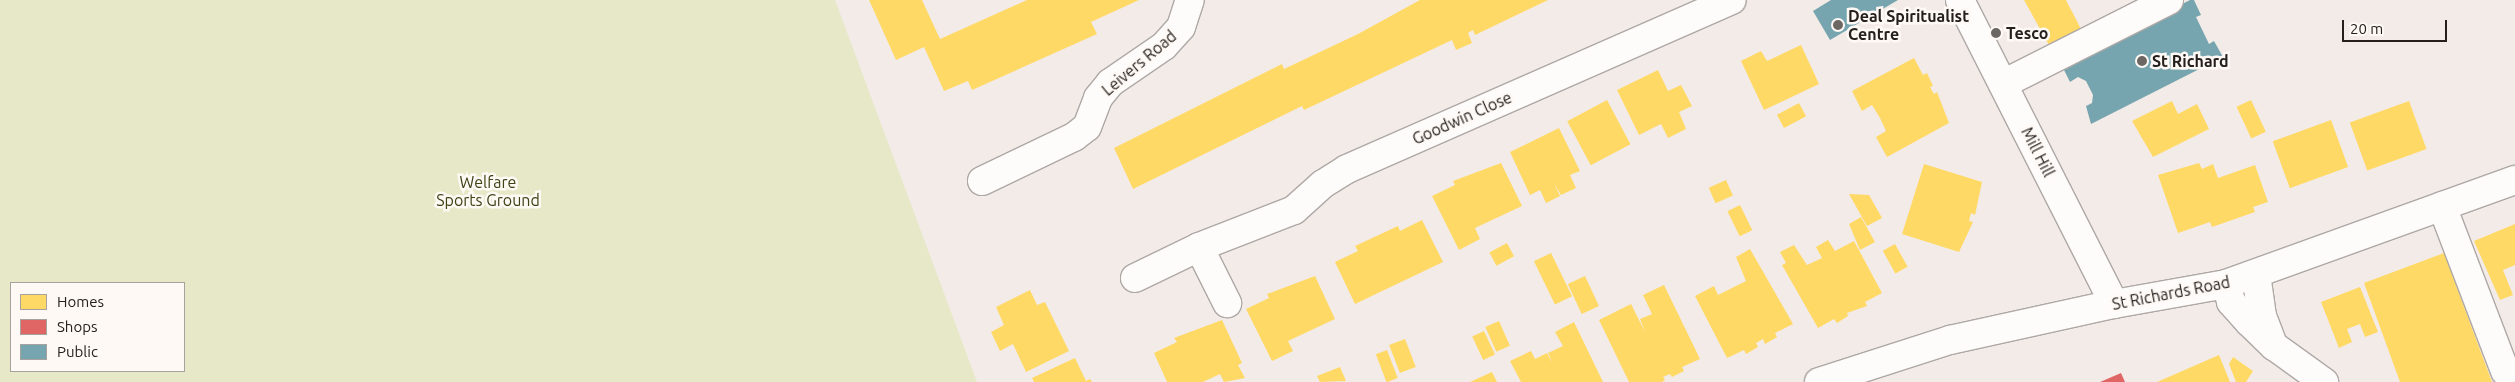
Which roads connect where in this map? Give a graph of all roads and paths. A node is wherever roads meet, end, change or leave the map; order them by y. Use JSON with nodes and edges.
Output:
{"nodes":[{"id":1,"x":1190,"y":0,"type":"edge"},
{"id":2,"x":1732,"y":0,"type":"edge"},
{"id":3,"x":1960,"y":0,"type":"edge"},
{"id":4,"x":2170,"y":0,"type":"edge"},
{"id":5,"x":2003,"y":84,"type":"junction"},
{"id":6,"x":982,"y":180,"type":"dead end"},
{"id":7,"x":2515,"y":180,"type":"edge"},
{"id":8,"x":2442,"y":206,"type":"junction"},
{"id":9,"x":1199,"y":247,"type":"junction"},
{"id":10,"x":2256,"y":274,"type":"junction"},
{"id":11,"x":1135,"y":278,"type":"dead end"},
{"id":12,"x":2226,"y":284,"type":"junction"},
{"id":13,"x":1226,"y":302,"type":"dead end"},
{"id":14,"x":2114,"y":304,"type":"junction"},
{"id":15,"x":2274,"y":346,"type":"junction"},
{"id":16,"x":2505,"y":371,"type":"dead end"},
{"id":17,"x":1819,"y":382,"type":"edge"},
{"id":18,"x":2324,"y":382,"type":"edge"}],
"edges":[{"from":1,"to":6,"type":"street","name":"Leivers Road"},
{"from":2,"to":9,"type":"street","name":"Goodwin Close"},
{"from":3,"to":5,"type":"street","name":"Mill Hill"},
{"from":4,"to":5,"type":"street"},
{"from":5,"to":14,"type":"street","name":"Mill Hill"},
{"from":7,"to":8,"type":"street","name":"St Richards Road"},
{"from":8,"to":10,"type":"street","name":"St Richards Road"},
{"from":8,"to":16,"type":"street"},
{"from":9,"to":11,"type":"street","name":"Goodwin Close"},
{"from":9,"to":13,"type":"street"},
{"from":10,"to":12,"type":"street","name":"St Richards Road"},
{"from":10,"to":15,"type":"street"},
{"from":12,"to":14,"type":"street","name":"St Richards Road"},
{"from":12,"to":15,"type":"street"},
{"from":14,"to":17,"type":"street","name":"St Richards Road"},
{"from":15,"to":18,"type":"street"}]}
